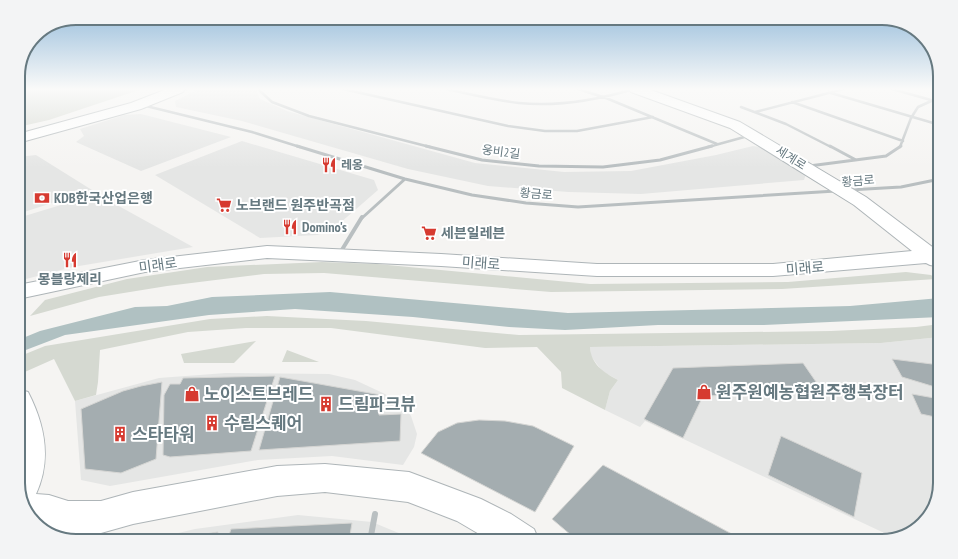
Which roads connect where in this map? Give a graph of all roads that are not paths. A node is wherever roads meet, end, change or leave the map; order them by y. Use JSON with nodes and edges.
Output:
{"nodes":[{"id":1,"x":88,"y":115,"type":"edge"},
{"id":2,"x":105,"y":115,"type":"edge"},
{"id":3,"x":109,"y":115,"type":"edge"},
{"id":4,"x":183,"y":115,"type":"edge"},
{"id":5,"x":307,"y":115,"type":"edge"},
{"id":6,"x":459,"y":115,"type":"edge"},
{"id":7,"x":648,"y":115,"type":"edge"},
{"id":8,"x":710,"y":115,"type":"edge"},
{"id":9,"x":763,"y":115,"type":"edge"},
{"id":10,"x":829,"y":115,"type":"edge"},
{"id":11,"x":909,"y":115,"type":"edge"},
{"id":12,"x":912,"y":116,"type":"junction"},
{"id":13,"x":653,"y":117,"type":"junction"},
{"id":14,"x":85,"y":121,"type":"junction"},
{"id":15,"x":933,"y":123,"type":"edge"},
{"id":16,"x":25,"y":132,"type":"edge"},
{"id":17,"x":752,"y":135,"type":"junction"},
{"id":18,"x":25,"y":137,"type":"edge"},
{"id":19,"x":903,"y":141,"type":"junction"},
{"id":20,"x":717,"y":144,"type":"junction"},
{"id":21,"x":857,"y":160,"type":"junction"},
{"id":22,"x":804,"y":166,"type":"junction"},
{"id":23,"x":405,"y":179,"type":"junction"},
{"id":24,"x":933,"y":180,"type":"edge"},
{"id":25,"x":844,"y":191,"type":"junction"},
{"id":26,"x":339,"y":255,"type":"junction"},
{"id":27,"x":933,"y":255,"type":"edge"},
{"id":28,"x":933,"y":258,"type":"edge"},
{"id":29,"x":25,"y":291,"type":"edge"},
{"id":30,"x":25,"y":424,"type":"edge"},
{"id":31,"x":43,"y":513,"type":"edge"},
{"id":32,"x":374,"y":514,"type":"dead end"},
{"id":33,"x":371,"y":534,"type":"edge"},
{"id":34,"x":511,"y":534,"type":"edge"}],
"edges":[{"from":1,"to":16,"type":"street"},
{"from":2,"to":14,"type":"street"},
{"from":3,"to":14,"type":"street"},
{"from":4,"to":23,"type":"street","name":"황금로"},
{"from":5,"to":20,"type":"street","name":"웅비2길"},
{"from":6,"to":13,"type":"street"},
{"from":7,"to":13,"type":"street"},
{"from":8,"to":17,"type":"street","name":"세계로"},
{"from":9,"to":21,"type":"street"},
{"from":10,"to":19,"type":"street"},
{"from":11,"to":12,"type":"street"},
{"from":12,"to":15,"type":"street"},
{"from":12,"to":19,"type":"street"},
{"from":13,"to":20,"type":"street"},
{"from":14,"to":18,"type":"street"},
{"from":17,"to":20,"type":"street","name":"웅비2길"},
{"from":17,"to":22,"type":"street","name":"세계로"},
{"from":19,"to":21,"type":"street"},
{"from":21,"to":22,"type":"street"},
{"from":22,"to":25,"type":"street","name":"세계로"},
{"from":23,"to":25,"type":"street","name":"황금로"},
{"from":23,"to":26,"type":"street"},
{"from":24,"to":25,"type":"street","name":"황금로"},
{"from":25,"to":27,"type":"street","name":"세계로"},
{"from":26,"to":28,"type":"street","name":"미래로"},
{"from":26,"to":29,"type":"street","name":"미래로"},
{"from":30,"to":31,"type":"street"},
{"from":31,"to":34,"type":"street"},
{"from":32,"to":33,"type":"street"}]}
